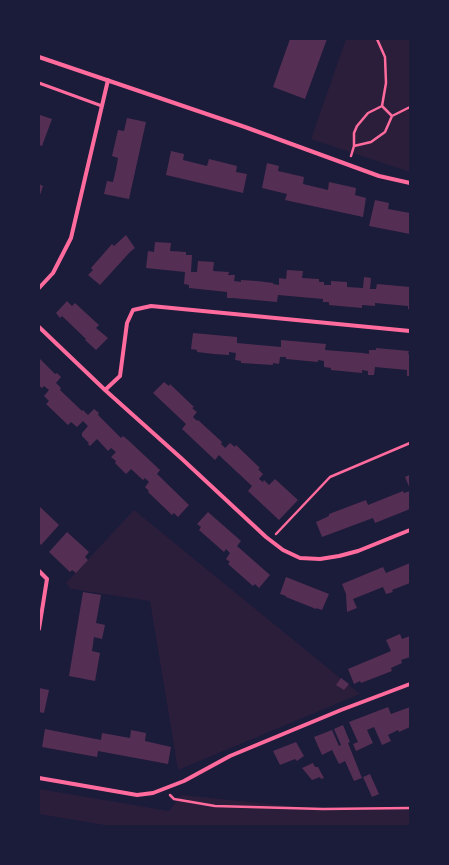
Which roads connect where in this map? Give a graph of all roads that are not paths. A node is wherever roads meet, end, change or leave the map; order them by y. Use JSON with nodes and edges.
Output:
{"nodes":[{"id":1,"x":39,"y":57,"type":"edge"},
{"id":2,"x":108,"y":80,"type":"junction"},
{"id":3,"x":39,"y":83,"type":"edge"},
{"id":4,"x":102,"y":106,"type":"junction"},
{"id":5,"x":410,"y":183,"type":"edge"},
{"id":6,"x":39,"y":288,"type":"edge"},
{"id":7,"x":39,"y":327,"type":"edge"},
{"id":8,"x":410,"y":331,"type":"edge"},
{"id":9,"x":105,"y":390,"type":"junction"},
{"id":10,"x":410,"y":530,"type":"edge"},
{"id":11,"x":39,"y":571,"type":"edge"},
{"id":12,"x":39,"y":629,"type":"edge"},
{"id":13,"x":410,"y":684,"type":"edge"},
{"id":14,"x":39,"y":778,"type":"edge"}],
"edges":[{"from":1,"to":2,"type":"street"},
{"from":2,"to":4,"type":"street"},
{"from":2,"to":5,"type":"street"},
{"from":3,"to":4,"type":"lane"},
{"from":4,"to":6,"type":"street"},
{"from":7,"to":9,"type":"street"},
{"from":8,"to":9,"type":"street"},
{"from":9,"to":10,"type":"street"},
{"from":11,"to":12,"type":"street"},
{"from":13,"to":14,"type":"street"}]}
